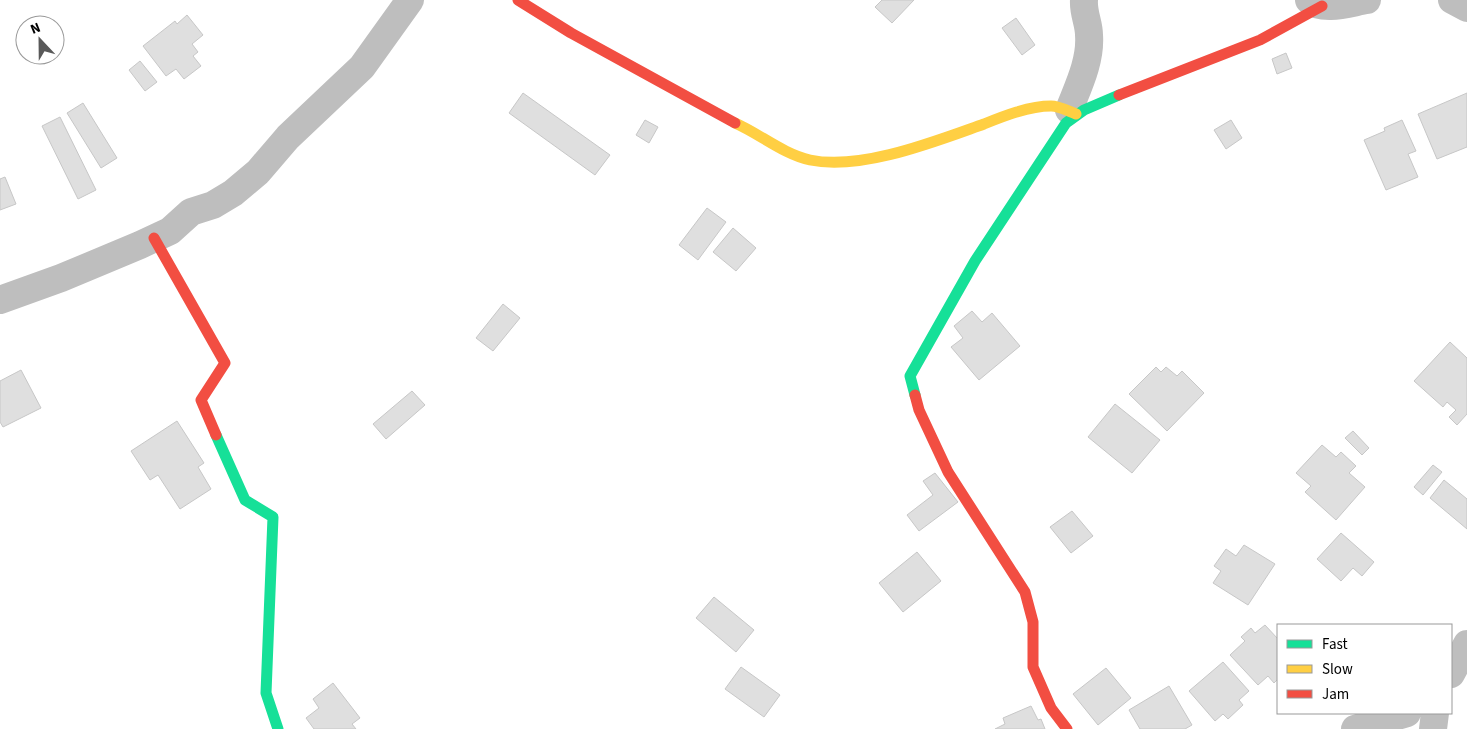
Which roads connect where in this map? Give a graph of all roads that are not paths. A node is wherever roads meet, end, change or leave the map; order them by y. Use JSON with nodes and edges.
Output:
{"nodes":[{"id":1,"x":410,"y":0,"type":"edge"},
{"id":2,"x":518,"y":0,"type":"edge"},
{"id":3,"x":1084,"y":0,"type":"edge"},
{"id":4,"x":1367,"y":0,"type":"edge"},
{"id":5,"x":1452,"y":0,"type":"edge"},
{"id":6,"x":1315,"y":3,"type":"edge"},
{"id":7,"x":1467,"y":8,"type":"edge"},
{"id":8,"x":1072,"y":112,"type":"junction"},
{"id":9,"x":154,"y":238,"type":"junction"},
{"id":10,"x":0,"y":300,"type":"edge"},
{"id":11,"x":1467,"y":644,"type":"edge"},
{"id":12,"x":1452,"y":672,"type":"edge"},
{"id":13,"x":1404,"y":714,"type":"edge"},
{"id":14,"x":278,"y":729,"type":"edge"},
{"id":15,"x":1067,"y":729,"type":"edge"},
{"id":16,"x":1355,"y":729,"type":"edge"}],
"edges":[{"from":1,"to":9,"type":"street"},
{"from":2,"to":8,"type":"street"},
{"from":3,"to":8,"type":"street"},
{"from":4,"to":6,"type":"street"},
{"from":5,"to":7,"type":"street"},
{"from":6,"to":8,"type":"street"},
{"from":8,"to":15,"type":"street"},
{"from":9,"to":10,"type":"street"},
{"from":9,"to":14,"type":"street"},
{"from":11,"to":12,"type":"street"},
{"from":13,"to":16,"type":"street"}]}
